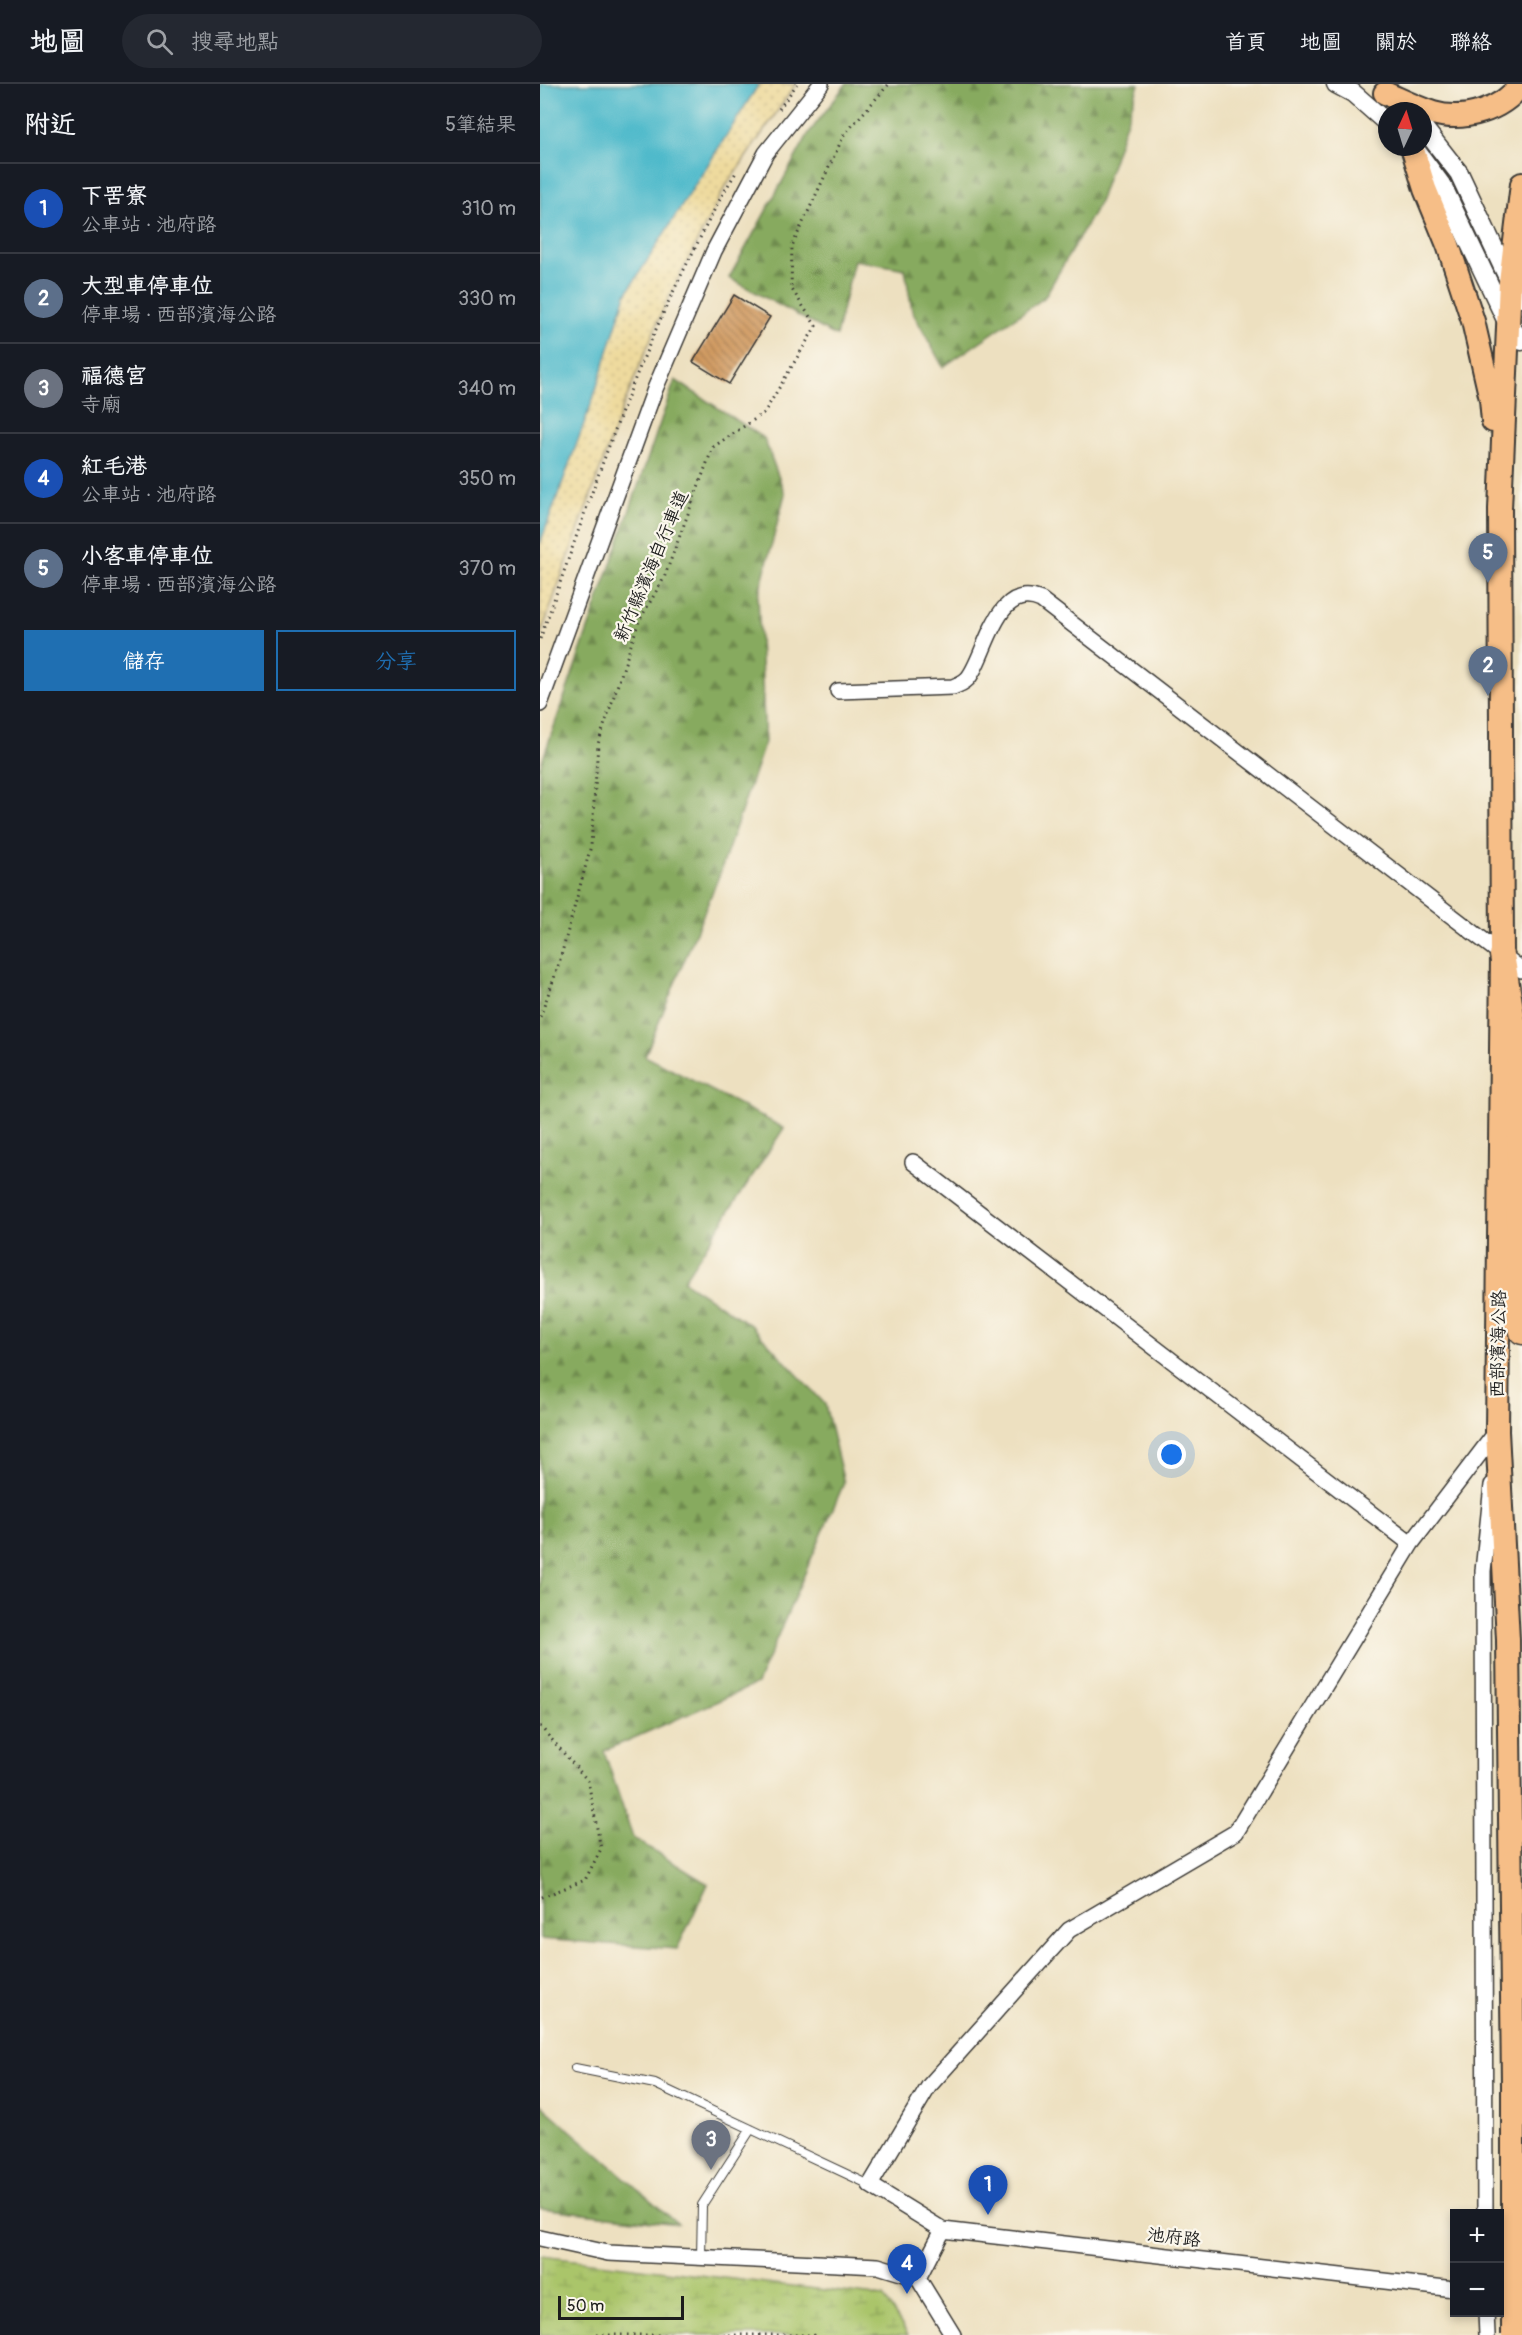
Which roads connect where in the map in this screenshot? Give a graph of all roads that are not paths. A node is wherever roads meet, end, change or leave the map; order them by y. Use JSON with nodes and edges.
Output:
{"nodes":[{"id":1,"x":821,"y":84,"type":"edge"},
{"id":2,"x":1336,"y":84,"type":"edge"},
{"id":3,"x":1521,"y":84,"type":"edge"},
{"id":4,"x":1380,"y":88,"type":"edge"},
{"id":5,"x":1396,"y":102,"type":"edge"},
{"id":6,"x":1378,"y":115,"type":"edge"},
{"id":7,"x":1432,"y":138,"type":"edge"},
{"id":8,"x":1416,"y":156,"type":"edge"},
{"id":9,"x":1420,"y":156,"type":"edge"},
{"id":10,"x":1522,"y":184,"type":"edge"},
{"id":11,"x":1516,"y":290,"type":"edge"},
{"id":12,"x":1508,"y":324,"type":"junction"},
{"id":13,"x":1522,"y":342,"type":"edge"},
{"id":14,"x":1500,"y":509,"type":"junction"},
{"id":15,"x":838,"y":691,"type":"dead end"},
{"id":16,"x":540,"y":704,"type":"edge"},
{"id":17,"x":1502,"y":955,"type":"junction"},
{"id":18,"x":1522,"y":970,"type":"edge"},
{"id":19,"x":913,"y":1162,"type":"dead end"},
{"id":20,"x":1522,"y":1332,"type":"edge"},
{"id":21,"x":1497,"y":1431,"type":"junction"},
{"id":22,"x":1411,"y":1544,"type":"junction"},
{"id":23,"x":576,"y":2068,"type":"dead end"},
{"id":24,"x":751,"y":2129,"type":"junction"},
{"id":25,"x":870,"y":2185,"type":"junction"},
{"id":26,"x":1485,"y":2209,"type":"edge"},
{"id":27,"x":943,"y":2230,"type":"junction"},
{"id":28,"x":540,"y":2238,"type":"edge"},
{"id":29,"x":701,"y":2258,"type":"junction"},
{"id":30,"x":918,"y":2278,"type":"junction"},
{"id":31,"x":1450,"y":2288,"type":"edge"},
{"id":32,"x":1504,"y":2300,"type":"edge"},
{"id":33,"x":1522,"y":2307,"type":"edge"},
{"id":34,"x":1486,"y":2317,"type":"edge"},
{"id":35,"x":953,"y":2335,"type":"edge"},
{"id":36,"x":1487,"y":2335,"type":"edge"},
{"id":37,"x":1513,"y":2335,"type":"edge"}],
"edges":[{"from":1,"to":16,"type":"street"},
{"from":2,"to":6,"type":"street"},
{"from":3,"to":4,"type":"main road"},
{"from":4,"to":5,"type":"street"},
{"from":7,"to":11,"type":"street"},
{"from":8,"to":14,"type":"main road"},
{"from":9,"to":12,"type":"street"},
{"from":10,"to":11,"type":"main road","name":"西部濱海公路"},
{"from":11,"to":12,"type":"main road","name":"西部濱海公路"},
{"from":12,"to":13,"type":"street"},
{"from":12,"to":14,"type":"main road","name":"西部濱海公路"},
{"from":14,"to":17,"type":"main road","name":"西部濱海公路"},
{"from":15,"to":17,"type":"street"},
{"from":17,"to":18,"type":"street"},
{"from":17,"to":20,"type":"highway"},
{"from":17,"to":21,"type":"main road","name":"西部濱海公路"},
{"from":19,"to":22,"type":"street"},
{"from":21,"to":22,"type":"street"},
{"from":21,"to":26,"type":"street"},
{"from":21,"to":37,"type":"main road","name":"西部濱海公路","bridge":true},
{"from":22,"to":25,"type":"street"},
{"from":23,"to":24,"type":"lane"},
{"from":24,"to":25,"type":"lane"},
{"from":24,"to":29,"type":"lane"},
{"from":25,"to":27,"type":"street"},
{"from":27,"to":30,"type":"street"},
{"from":27,"to":31,"type":"street","name":"池府路"},
{"from":28,"to":29,"type":"street"},
{"from":29,"to":30,"type":"street"},
{"from":30,"to":35,"type":"street"},
{"from":32,"to":33,"type":"street"},
{"from":34,"to":36,"type":"street"}]}
